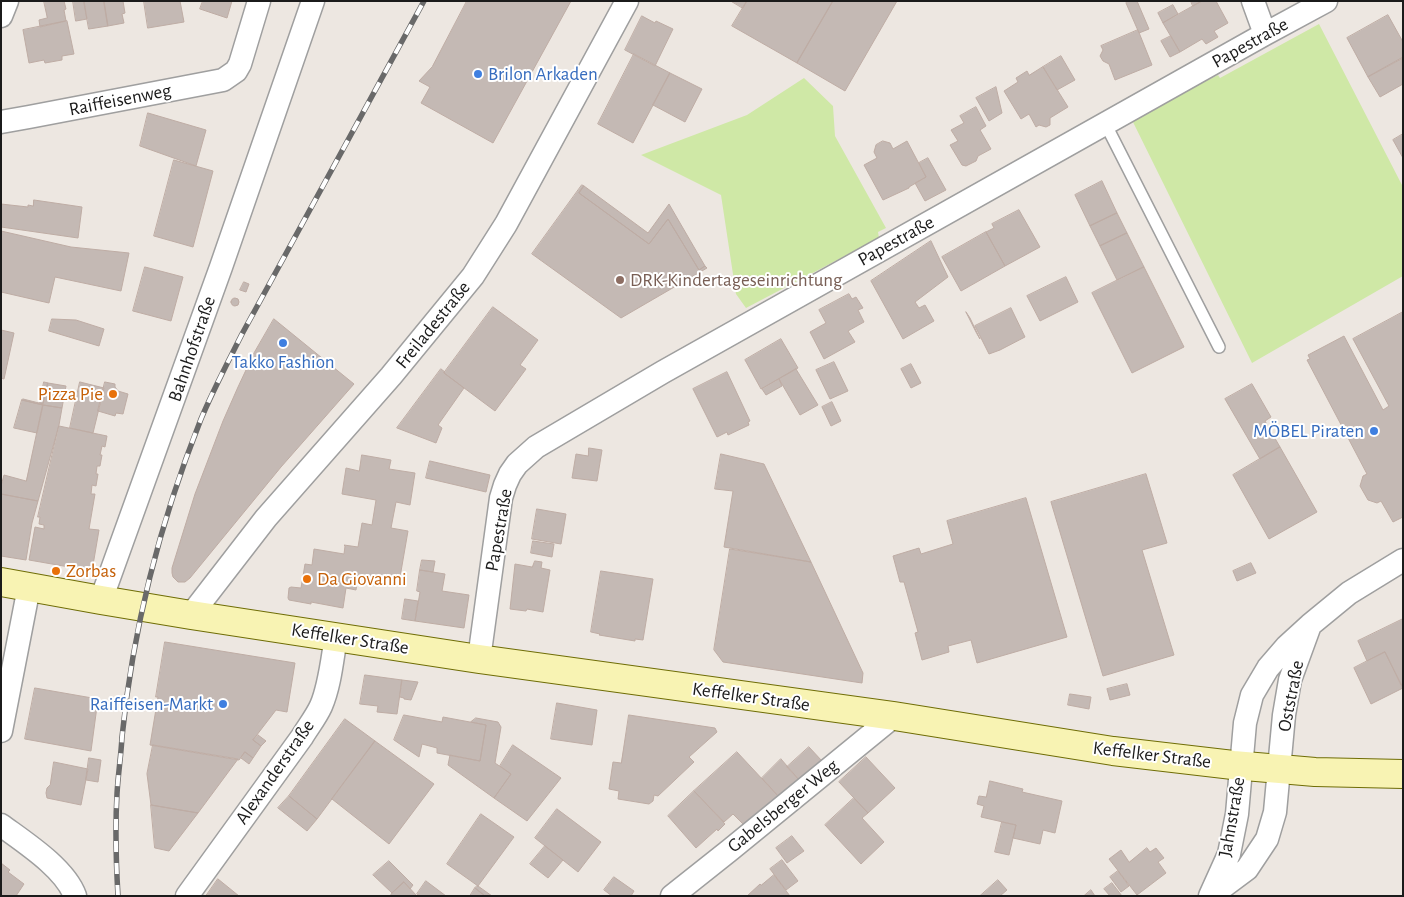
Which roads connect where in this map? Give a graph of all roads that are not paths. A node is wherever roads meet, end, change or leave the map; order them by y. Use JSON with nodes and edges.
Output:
{"nodes":[{"id":1,"x":8,"y":1,"type":"edge"},
{"id":2,"x":259,"y":1,"type":"edge"},
{"id":3,"x":313,"y":1,"type":"edge"},
{"id":4,"x":627,"y":1,"type":"edge"},
{"id":5,"x":1253,"y":1,"type":"edge"},
{"id":6,"x":1326,"y":1,"type":"edge"},
{"id":7,"x":1,"y":16,"type":"edge"},
{"id":8,"x":1265,"y":34,"type":"junction"},
{"id":9,"x":1,"y":122,"type":"edge"},
{"id":10,"x":1105,"y":123,"type":"junction"},
{"id":11,"x":1219,"y":347,"type":"dead end"},
{"id":12,"x":1403,"y":560,"type":"edge"},
{"id":13,"x":1,"y":582,"type":"edge"},
{"id":14,"x":29,"y":587,"type":"junction"},
{"id":15,"x":101,"y":600,"type":"junction"},
{"id":16,"x":191,"y":615,"type":"junction"},
{"id":17,"x":1310,"y":625,"type":"junction"},
{"id":18,"x":336,"y":637,"type":"junction"},
{"id":19,"x":479,"y":660,"type":"junction"},
{"id":20,"x":894,"y":716,"type":"junction"},
{"id":21,"x":1,"y":731,"type":"edge"},
{"id":22,"x":1241,"y":766,"type":"junction"},
{"id":23,"x":1280,"y":769,"type":"junction"},
{"id":24,"x":1403,"y":774,"type":"edge"},
{"id":25,"x":1,"y":825,"type":"edge"},
{"id":26,"x":75,"y":896,"type":"edge"},
{"id":27,"x":187,"y":896,"type":"edge"},
{"id":28,"x":672,"y":896,"type":"edge"},
{"id":29,"x":1211,"y":896,"type":"edge"}],
"edges":[{"from":1,"to":7,"type":"street"},
{"from":2,"to":9,"type":"street","name":"Raiffeisenweg"},
{"from":3,"to":15,"type":"street","name":"Bahnhofstraße"},
{"from":4,"to":16,"type":"street","name":"Freiladestraße"},
{"from":5,"to":8,"type":"street"},
{"from":6,"to":8,"type":"street","name":"Papestraße"},
{"from":8,"to":10,"type":"street","name":"Papestraße"},
{"from":10,"to":11,"type":"lane"},
{"from":10,"to":19,"type":"street","name":"Papestraße"},
{"from":12,"to":17,"type":"street","name":"Oststraße"},
{"from":13,"to":14,"type":"street"},
{"from":14,"to":15,"type":"street"},
{"from":14,"to":21,"type":"street"},
{"from":15,"to":16,"type":"street","name":"Keffelker Straße"},
{"from":16,"to":18,"type":"street","name":"Keffelker Straße"},
{"from":17,"to":22,"type":"street","name":"Oststraße"},
{"from":17,"to":23,"type":"street","name":"Oststraße"},
{"from":18,"to":19,"type":"street","name":"Keffelker Straße"},
{"from":18,"to":27,"type":"street","name":"Alexanderstraße"},
{"from":19,"to":20,"type":"street","name":"Keffelker Straße"},
{"from":20,"to":22,"type":"street","name":"Keffelker Straße"},
{"from":20,"to":28,"type":"street","name":"Gabelsberger Weg"},
{"from":22,"to":23,"type":"street","name":"Keffelker Straße"},
{"from":22,"to":29,"type":"street","name":"Jahnstraße"},
{"from":23,"to":24,"type":"street","name":"Keffelker Straße"},
{"from":23,"to":29,"type":"street","name":"Jahnstraße"},
{"from":25,"to":26,"type":"street"}]}
